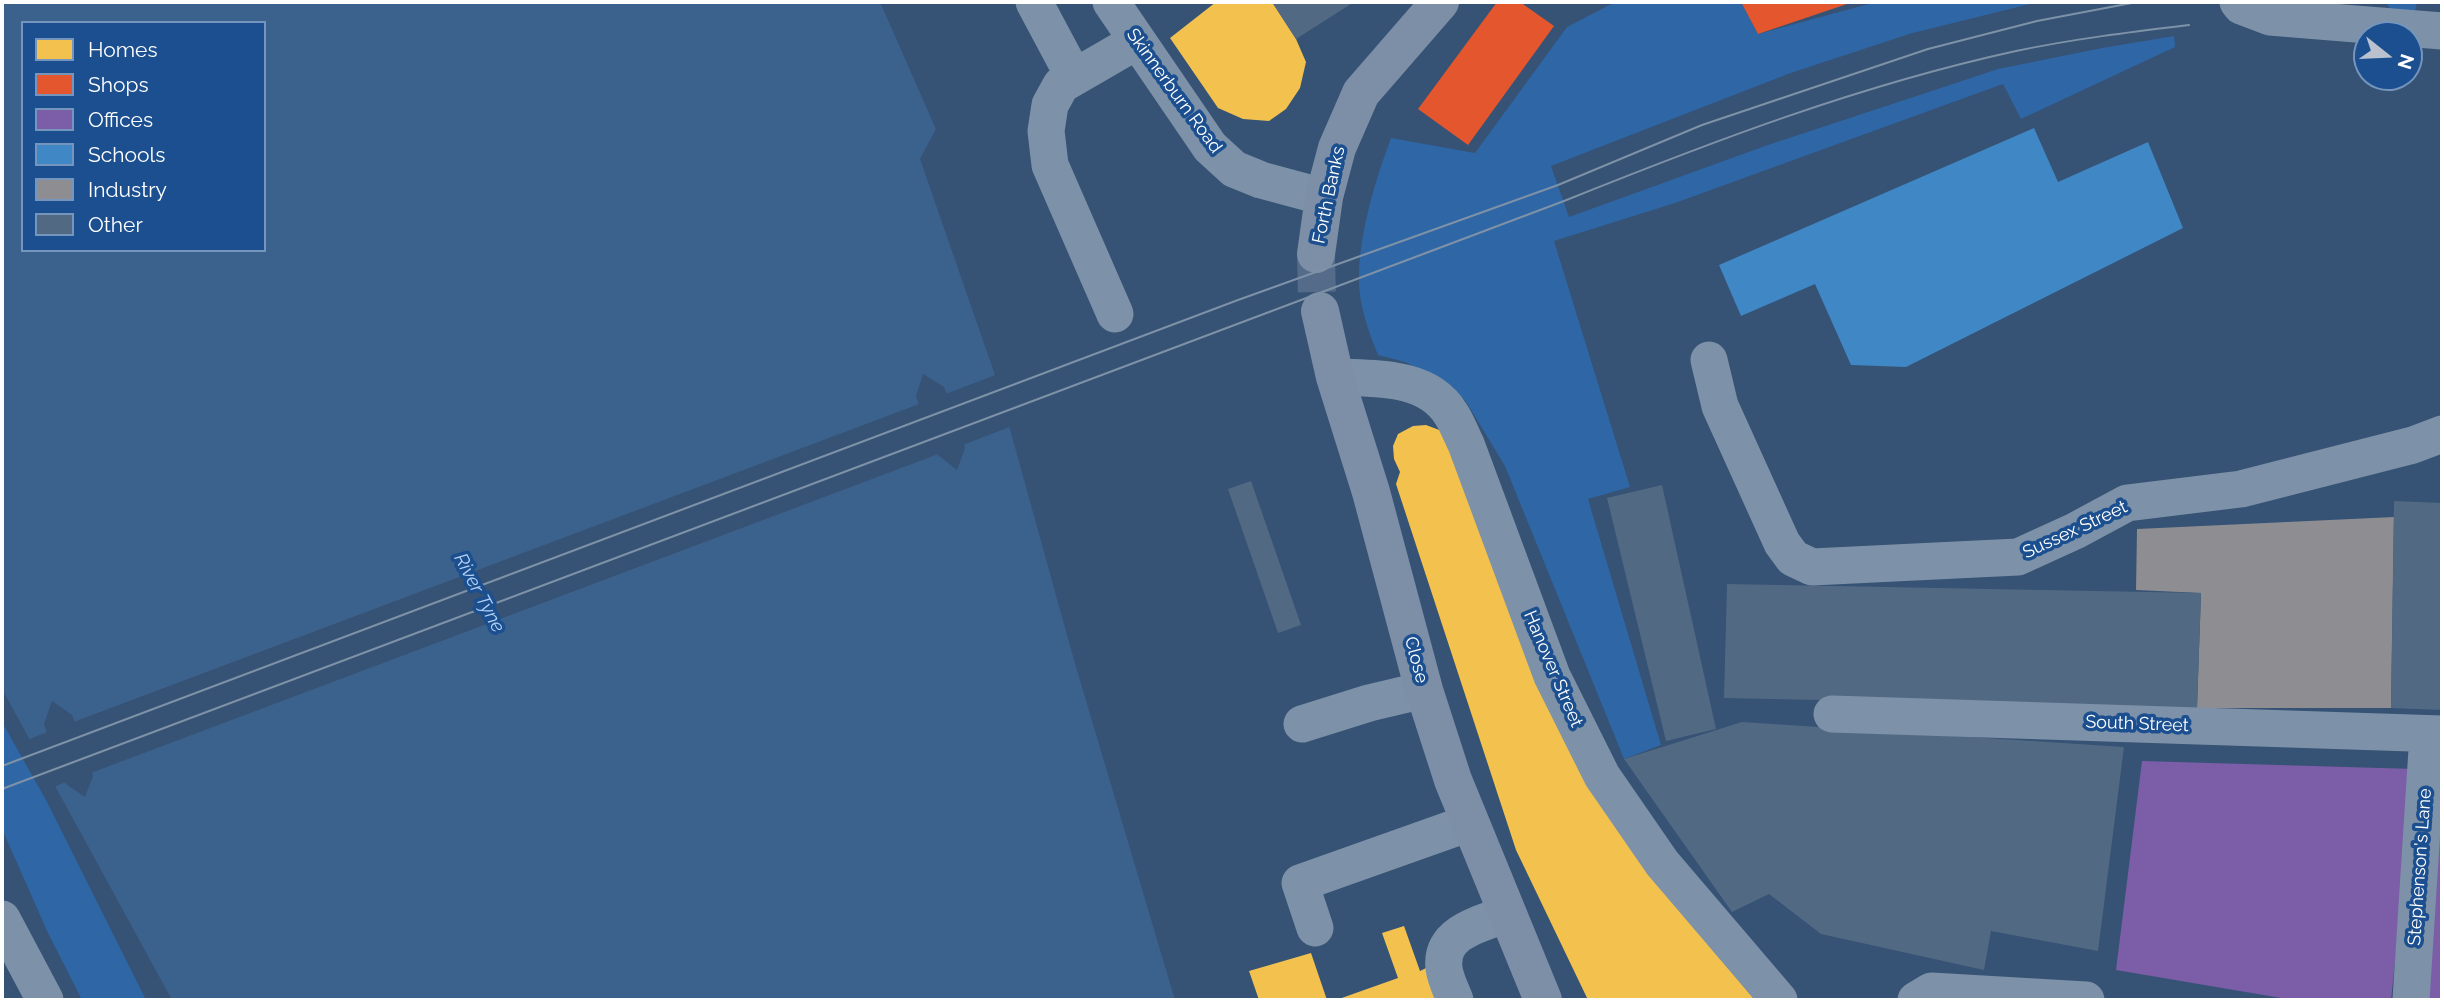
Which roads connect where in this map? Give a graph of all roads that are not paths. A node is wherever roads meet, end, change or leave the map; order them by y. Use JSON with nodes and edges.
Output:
{"nodes":[{"id":1,"x":1034,"y":2,"type":"edge"},
{"id":2,"x":1111,"y":2,"type":"edge"},
{"id":3,"x":1440,"y":2,"type":"edge"},
{"id":4,"x":2238,"y":2,"type":"edge"},
{"id":5,"x":2442,"y":30,"type":"edge"},
{"id":6,"x":1137,"y":41,"type":"junction"},
{"id":7,"x":1074,"y":77,"type":"junction"},
{"id":8,"x":1324,"y":197,"type":"junction"},
{"id":9,"x":1316,"y":254,"type":"tunnel mouth"},
{"id":10,"x":1320,"y":311,"type":"tunnel mouth"},
{"id":11,"x":1115,"y":314,"type":"dead end"},
{"id":12,"x":1709,"y":360,"type":"dead end"},
{"id":13,"x":1335,"y":377,"type":"junction"},
{"id":14,"x":2442,"y":434,"type":"edge"},
{"id":15,"x":1424,"y":690,"type":"junction"},
{"id":16,"x":1832,"y":714,"type":"dead end"},
{"id":17,"x":1302,"y":724,"type":"dead end"},
{"id":18,"x":2435,"y":734,"type":"edge"},
{"id":19,"x":1469,"y":823,"type":"junction"},
{"id":20,"x":1507,"y":914,"type":"junction"},
{"id":21,"x":2,"y":919,"type":"edge"},
{"id":22,"x":1315,"y":928,"type":"dead end"},
{"id":23,"x":45,"y":1000,"type":"edge"},
{"id":24,"x":1455,"y":1000,"type":"edge"},
{"id":25,"x":1543,"y":1000,"type":"edge"},
{"id":26,"x":1779,"y":1000,"type":"edge"},
{"id":27,"x":1916,"y":1000,"type":"edge"},
{"id":28,"x":2080,"y":1000,"type":"edge"},
{"id":29,"x":2411,"y":1000,"type":"edge"}],
"edges":[{"from":1,"to":7,"type":"street"},
{"from":2,"to":6,"type":"street","name":"Skinnerburn Road"},
{"from":3,"to":8,"type":"main road","name":"Forth Banks"},
{"from":4,"to":5,"type":"street"},
{"from":6,"to":7,"type":"street"},
{"from":6,"to":8,"type":"street","name":"Skinnerburn Road"},
{"from":7,"to":11,"type":"street"},
{"from":8,"to":9,"type":"main road","name":"Forth Banks"},
{"from":10,"to":13,"type":"main road","name":"Close"},
{"from":12,"to":14,"type":"street","name":"Sussex Street"},
{"from":13,"to":15,"type":"main road","name":"Close"},
{"from":13,"to":26,"type":"street","name":"Hanover Street"},
{"from":15,"to":17,"type":"street"},
{"from":15,"to":19,"type":"main road","name":"Close"},
{"from":16,"to":18,"type":"street","name":"South Street"},
{"from":18,"to":29,"type":"street","name":"Stephenson's Lane"},
{"from":19,"to":20,"type":"main road","name":"Close"},
{"from":19,"to":22,"type":"street"},
{"from":20,"to":24,"type":"street"},
{"from":20,"to":25,"type":"main road","name":"Close"},
{"from":21,"to":23,"type":"street"},
{"from":27,"to":28,"type":"street"}]}
